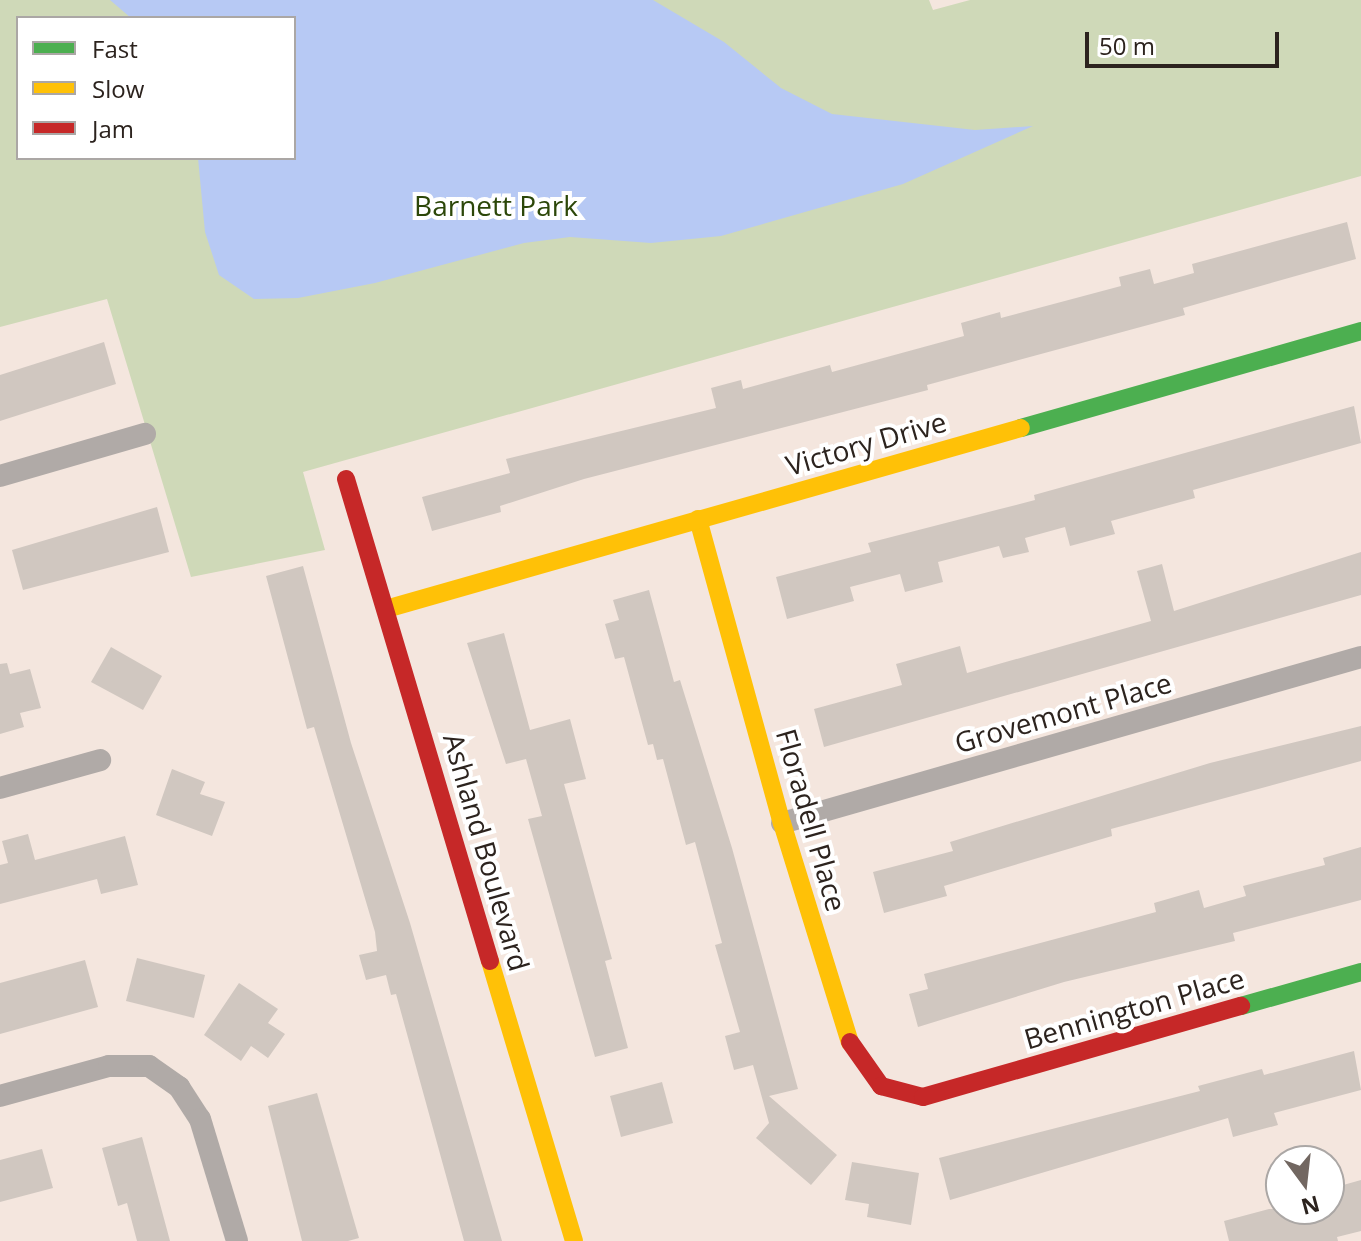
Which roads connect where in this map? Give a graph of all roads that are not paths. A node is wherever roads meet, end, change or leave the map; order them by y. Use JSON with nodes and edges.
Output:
{"nodes":[{"id":1,"x":1361,"y":331,"type":"edge"},
{"id":2,"x":145,"y":434,"type":"dead end"},
{"id":3,"x":0,"y":476,"type":"edge"},
{"id":4,"x":346,"y":479,"type":"dead end"},
{"id":5,"x":698,"y":519,"type":"junction"},
{"id":6,"x":386,"y":609,"type":"junction"},
{"id":7,"x":1361,"y":657,"type":"edge"},
{"id":8,"x":100,"y":760,"type":"dead end"},
{"id":9,"x":0,"y":788,"type":"edge"},
{"id":10,"x":782,"y":823,"type":"junction"},
{"id":11,"x":1361,"y":972,"type":"edge"},
{"id":12,"x":0,"y":1096,"type":"edge"},
{"id":13,"x":923,"y":1097,"type":"joint"},
{"id":14,"x":237,"y":1241,"type":"edge"},
{"id":15,"x":574,"y":1241,"type":"edge"}],
"edges":[{"from":1,"to":5,"type":"street","name":"Victory Drive"},
{"from":2,"to":3,"type":"street"},
{"from":4,"to":6,"type":"street","name":"Ashland Boulevard"},
{"from":5,"to":6,"type":"street","name":"Victory Drive"},
{"from":5,"to":10,"type":"street","name":"Floradell Place"},
{"from":6,"to":15,"type":"street","name":"Ashland Boulevard"},
{"from":7,"to":10,"type":"street","name":"Grovemont Place"},
{"from":8,"to":9,"type":"street"},
{"from":10,"to":13,"type":"street","name":"Floradell Place"},
{"from":11,"to":13,"type":"street","name":"Bennington Place"},
{"from":12,"to":14,"type":"street"}]}
